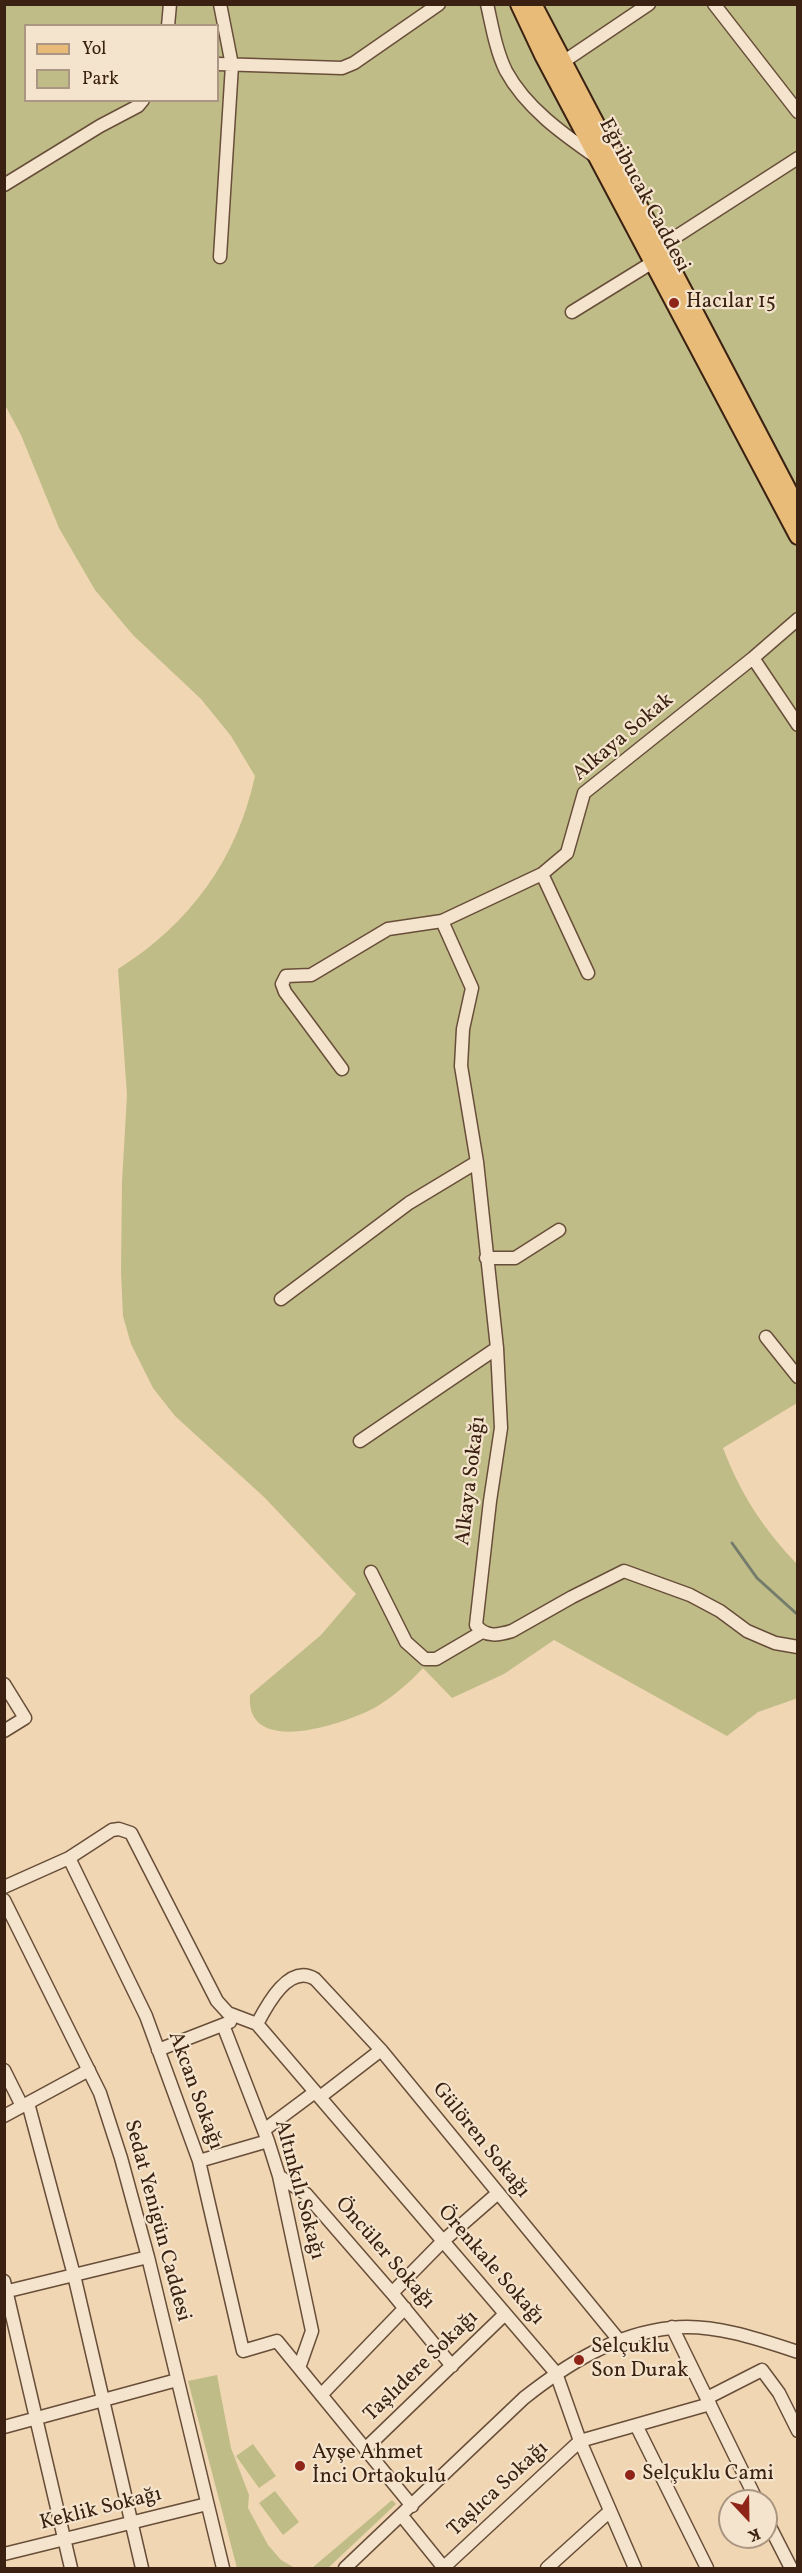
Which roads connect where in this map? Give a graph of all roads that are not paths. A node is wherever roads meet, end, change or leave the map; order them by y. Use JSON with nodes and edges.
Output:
{"nodes":[{"id":1,"x":170,"y":4,"type":"edge"},
{"id":2,"x":220,"y":4,"type":"edge"},
{"id":3,"x":440,"y":4,"type":"edge"},
{"id":4,"x":487,"y":4,"type":"edge"},
{"id":5,"x":519,"y":4,"type":"edge"},
{"id":6,"x":533,"y":4,"type":"edge"},
{"id":7,"x":649,"y":4,"type":"edge"},
{"id":8,"x":714,"y":4,"type":"edge"},
{"id":9,"x":168,"y":24,"type":"edge"},
{"id":10,"x":563,"y":62,"type":"junction"},
{"id":11,"x":219,"y":64,"type":"edge"},
{"id":12,"x":232,"y":65,"type":"junction"},
{"id":13,"x":141,"y":102,"type":"edge"},
{"id":14,"x":798,"y":112,"type":"edge"},
{"id":15,"x":798,"y":158,"type":"edge"},
{"id":16,"x":599,"y":160,"type":"junction"},
{"id":17,"x":4,"y":185,"type":"edge"},
{"id":18,"x":656,"y":254,"type":"junction"},
{"id":19,"x":220,"y":257,"type":"dead end"},
{"id":20,"x":572,"y":312,"type":"dead end"},
{"id":21,"x":798,"y":509,"type":"edge"},
{"id":22,"x":798,"y":536,"type":"edge"},
{"id":23,"x":798,"y":619,"type":"edge"},
{"id":24,"x":753,"y":658,"type":"junction"},
{"id":25,"x":798,"y":725,"type":"edge"},
{"id":26,"x":542,"y":874,"type":"junction"},
{"id":27,"x":442,"y":921,"type":"junction"},
{"id":28,"x":588,"y":973,"type":"dead end"},
{"id":29,"x":342,"y":1069,"type":"dead end"},
{"id":30,"x":477,"y":1162,"type":"junction"},
{"id":31,"x":560,"y":1230,"type":"dead end"},
{"id":32,"x":486,"y":1258,"type":"junction"},
{"id":33,"x":281,"y":1299,"type":"dead end"},
{"id":34,"x":766,"y":1337,"type":"dead end"},
{"id":35,"x":497,"y":1348,"type":"junction"},
{"id":36,"x":798,"y":1377,"type":"edge"},
{"id":37,"x":360,"y":1441,"type":"dead end"},
{"id":38,"x":371,"y":1572,"type":"dead end"},
{"id":39,"x":482,"y":1632,"type":"junction"},
{"id":40,"x":798,"y":1647,"type":"edge"},
{"id":41,"x":4,"y":1684,"type":"edge"},
{"id":42,"x":4,"y":1731,"type":"edge"},
{"id":43,"x":69,"y":1858,"type":"junction"},
{"id":44,"x":4,"y":1887,"type":"edge"},
{"id":45,"x":4,"y":1900,"type":"edge"},
{"id":46,"x":239,"y":2019,"type":"junction"},
{"id":47,"x":257,"y":2024,"type":"junction"},
{"id":48,"x":223,"y":2025,"type":"junction"},
{"id":49,"x":158,"y":2050,"type":"junction"},
{"id":50,"x":381,"y":2050,"type":"junction"},
{"id":51,"x":4,"y":2070,"type":"edge"},
{"id":52,"x":89,"y":2070,"type":"junction"},
{"id":53,"x":317,"y":2094,"type":"junction"},
{"id":54,"x":25,"y":2105,"type":"junction"},
{"id":55,"x":4,"y":2116,"type":"edge"},
{"id":56,"x":266,"y":2136,"type":"junction"},
{"id":57,"x":200,"y":2161,"type":"junction"},
{"id":58,"x":279,"y":2176,"type":"junction"},
{"id":59,"x":498,"y":2193,"type":"junction"},
{"id":60,"x":443,"y":2241,"type":"junction"},
{"id":61,"x":148,"y":2257,"type":"junction"},
{"id":62,"x":74,"y":2275,"type":"junction"},
{"id":63,"x":5,"y":2288,"type":"edge"},
{"id":64,"x":392,"y":2293,"type":"junction"},
{"id":65,"x":405,"y":2308,"type":"junction"},
{"id":66,"x":506,"y":2314,"type":"junction"},
{"id":67,"x":672,"y":2327,"type":"junction"},
{"id":68,"x":618,"y":2339,"type":"junction"},
{"id":69,"x":798,"y":2352,"type":"edge"},
{"id":70,"x":452,"y":2366,"type":"junction"},
{"id":71,"x":299,"y":2367,"type":"junction"},
{"id":72,"x":556,"y":2373,"type":"junction"},
{"id":73,"x":177,"y":2379,"type":"junction"},
{"id":74,"x":321,"y":2394,"type":"junction"},
{"id":75,"x":103,"y":2398,"type":"junction"},
{"id":76,"x":708,"y":2401,"type":"junction"},
{"id":77,"x":37,"y":2416,"type":"junction"},
{"id":78,"x":636,"y":2425,"type":"junction"},
{"id":79,"x":4,"y":2427,"type":"edge"},
{"id":80,"x":798,"y":2431,"type":"edge"},
{"id":81,"x":580,"y":2441,"type":"junction"},
{"id":82,"x":366,"y":2449,"type":"junction"},
{"id":83,"x":751,"y":2489,"type":"edge"},
{"id":84,"x":207,"y":2504,"type":"junction"},
{"id":85,"x":412,"y":2506,"type":"junction"},
{"id":86,"x":610,"y":2511,"type":"junction"},
{"id":87,"x":402,"y":2516,"type":"junction"},
{"id":88,"x":132,"y":2523,"type":"junction"},
{"id":89,"x":64,"y":2539,"type":"junction"},
{"id":90,"x":778,"y":2544,"type":"edge"},
{"id":91,"x":4,"y":2554,"type":"edge"},
{"id":92,"x":351,"y":2566,"type":"edge"},
{"id":93,"x":71,"y":2568,"type":"edge"},
{"id":94,"x":142,"y":2568,"type":"edge"},
{"id":95,"x":223,"y":2568,"type":"edge"},
{"id":96,"x":444,"y":2568,"type":"edge"},
{"id":97,"x":547,"y":2568,"type":"edge"},
{"id":98,"x":635,"y":2568,"type":"edge"},
{"id":99,"x":707,"y":2568,"type":"edge"},
{"id":100,"x":790,"y":2568,"type":"edge"}],
"edges":[{"from":1,"to":9,"type":"street"},
{"from":2,"to":12,"type":"street"},
{"from":3,"to":12,"type":"street"},
{"from":4,"to":16,"type":"street"},
{"from":5,"to":16,"type":"main road","name":"Eğribucak Caddesi"},
{"from":6,"to":10,"type":"main road","name":"Eğribucak Caddesi"},
{"from":7,"to":10,"type":"street"},
{"from":8,"to":14,"type":"street"},
{"from":10,"to":18,"type":"main road","name":"Eğribucak Caddesi"},
{"from":11,"to":12,"type":"street"},
{"from":12,"to":19,"type":"street"},
{"from":13,"to":17,"type":"street"},
{"from":15,"to":18,"type":"street"},
{"from":16,"to":18,"type":"main road","name":"Eğribucak Caddesi"},
{"from":18,"to":20,"type":"street"},
{"from":18,"to":21,"type":"main road","name":"Eğribucak Caddesi"},
{"from":18,"to":22,"type":"main road","name":"Eğribucak Caddesi"},
{"from":23,"to":24,"type":"street","name":"Alkaya Sokak"},
{"from":24,"to":25,"type":"street"},
{"from":24,"to":26,"type":"street","name":"Alkaya Sokak"},
{"from":26,"to":27,"type":"street","name":"Alkaya Sokak"},
{"from":26,"to":28,"type":"street"},
{"from":27,"to":29,"type":"street","name":"Alkaya Sokak"},
{"from":27,"to":30,"type":"street","name":"Alkaya Sokağı"},
{"from":30,"to":32,"type":"street","name":"Alkaya Sokağı"},
{"from":30,"to":33,"type":"street"},
{"from":31,"to":32,"type":"street"},
{"from":32,"to":35,"type":"street","name":"Alkaya Sokağı"},
{"from":34,"to":36,"type":"street"},
{"from":35,"to":37,"type":"street"},
{"from":35,"to":39,"type":"street","name":"Alkaya Sokağı"},
{"from":38,"to":39,"type":"street"},
{"from":39,"to":40,"type":"street"},
{"from":41,"to":42,"type":"street"},
{"from":43,"to":44,"type":"street"},
{"from":43,"to":46,"type":"street"},
{"from":43,"to":49,"type":"street","name":"Akcan Sokağı"},
{"from":45,"to":52,"type":"street","name":"Sedat Yenigün Caddesi"},
{"from":46,"to":47,"type":"street"},
{"from":46,"to":48,"type":"street"},
{"from":47,"to":50,"type":"street","name":"Gülören Sokağı"},
{"from":47,"to":53,"type":"street","name":"Örenkale Sokağı"},
{"from":48,"to":49,"type":"street"},
{"from":48,"to":56,"type":"street","name":"Altınkılı Sokağı"},
{"from":49,"to":57,"type":"street","name":"Akcan Sokağı"},
{"from":50,"to":53,"type":"street"},
{"from":50,"to":59,"type":"street","name":"Gülören Sokağı"},
{"from":51,"to":54,"type":"street"},
{"from":52,"to":54,"type":"street"},
{"from":52,"to":61,"type":"street","name":"Sedat Yenigün Caddesi"},
{"from":53,"to":56,"type":"street"},
{"from":53,"to":60,"type":"street","name":"Örenkale Sokağı"},
{"from":54,"to":55,"type":"street"},
{"from":54,"to":62,"type":"street"},
{"from":56,"to":57,"type":"street"},
{"from":56,"to":58,"type":"street","name":"Altınkılı Sokağı"},
{"from":57,"to":71,"type":"street","name":"Akcan Sokağı"},
{"from":58,"to":64,"type":"street","name":"Öncüler Sokağı"},
{"from":58,"to":71,"type":"street","name":"Altınkılı Sokağı"},
{"from":59,"to":60,"type":"street"},
{"from":59,"to":68,"type":"street","name":"Gülören Sokağı"},
{"from":60,"to":64,"type":"street"},
{"from":60,"to":66,"type":"street","name":"Örenkale Sokağı"},
{"from":61,"to":62,"type":"street"},
{"from":61,"to":73,"type":"street","name":"Sedat Yenigün Caddesi"},
{"from":62,"to":63,"type":"street"},
{"from":62,"to":75,"type":"street"},
{"from":63,"to":77,"type":"street"},
{"from":64,"to":65,"type":"street","name":"Öncüler Sokağı"},
{"from":65,"to":70,"type":"street","name":"Öncüler Sokağı"},
{"from":65,"to":74,"type":"street"},
{"from":66,"to":70,"type":"street","name":"Taşlıdere Sokağı"},
{"from":66,"to":72,"type":"street","name":"Örenkale Sokağı"},
{"from":67,"to":68,"type":"street"},
{"from":67,"to":69,"type":"street"},
{"from":67,"to":76,"type":"street"},
{"from":68,"to":72,"type":"street"},
{"from":70,"to":82,"type":"street","name":"Taşlıdere Sokağı"},
{"from":71,"to":74,"type":"street"},
{"from":72,"to":81,"type":"street","name":"Örenkale Sokağı"},
{"from":72,"to":85,"type":"street"},
{"from":73,"to":75,"type":"street"},
{"from":73,"to":84,"type":"street","name":"Sedat Yenigün Caddesi"},
{"from":74,"to":82,"type":"street"},
{"from":75,"to":77,"type":"street"},
{"from":75,"to":88,"type":"street"},
{"from":76,"to":78,"type":"street"},
{"from":76,"to":80,"type":"street"},
{"from":76,"to":83,"type":"street"},
{"from":77,"to":79,"type":"street"},
{"from":77,"to":89,"type":"street"},
{"from":78,"to":81,"type":"street"},
{"from":78,"to":99,"type":"street"},
{"from":81,"to":86,"type":"street","name":"Örenkale Sokağı"},
{"from":81,"to":96,"type":"street","name":"Taşlıca Sokağı"},
{"from":82,"to":85,"type":"street"},
{"from":84,"to":88,"type":"street","name":"Keklik Sokağı"},
{"from":84,"to":95,"type":"street","name":"Sedat Yenigün Caddesi"},
{"from":85,"to":87,"type":"street"},
{"from":86,"to":97,"type":"street"},
{"from":86,"to":98,"type":"street","name":"Örenkale Sokağı"},
{"from":87,"to":92,"type":"street"},
{"from":87,"to":96,"type":"street"},
{"from":88,"to":89,"type":"street","name":"Keklik Sokağı"},
{"from":88,"to":94,"type":"street"},
{"from":89,"to":91,"type":"street","name":"Keklik Sokağı"},
{"from":89,"to":93,"type":"street"},
{"from":90,"to":100,"type":"street"}]}
